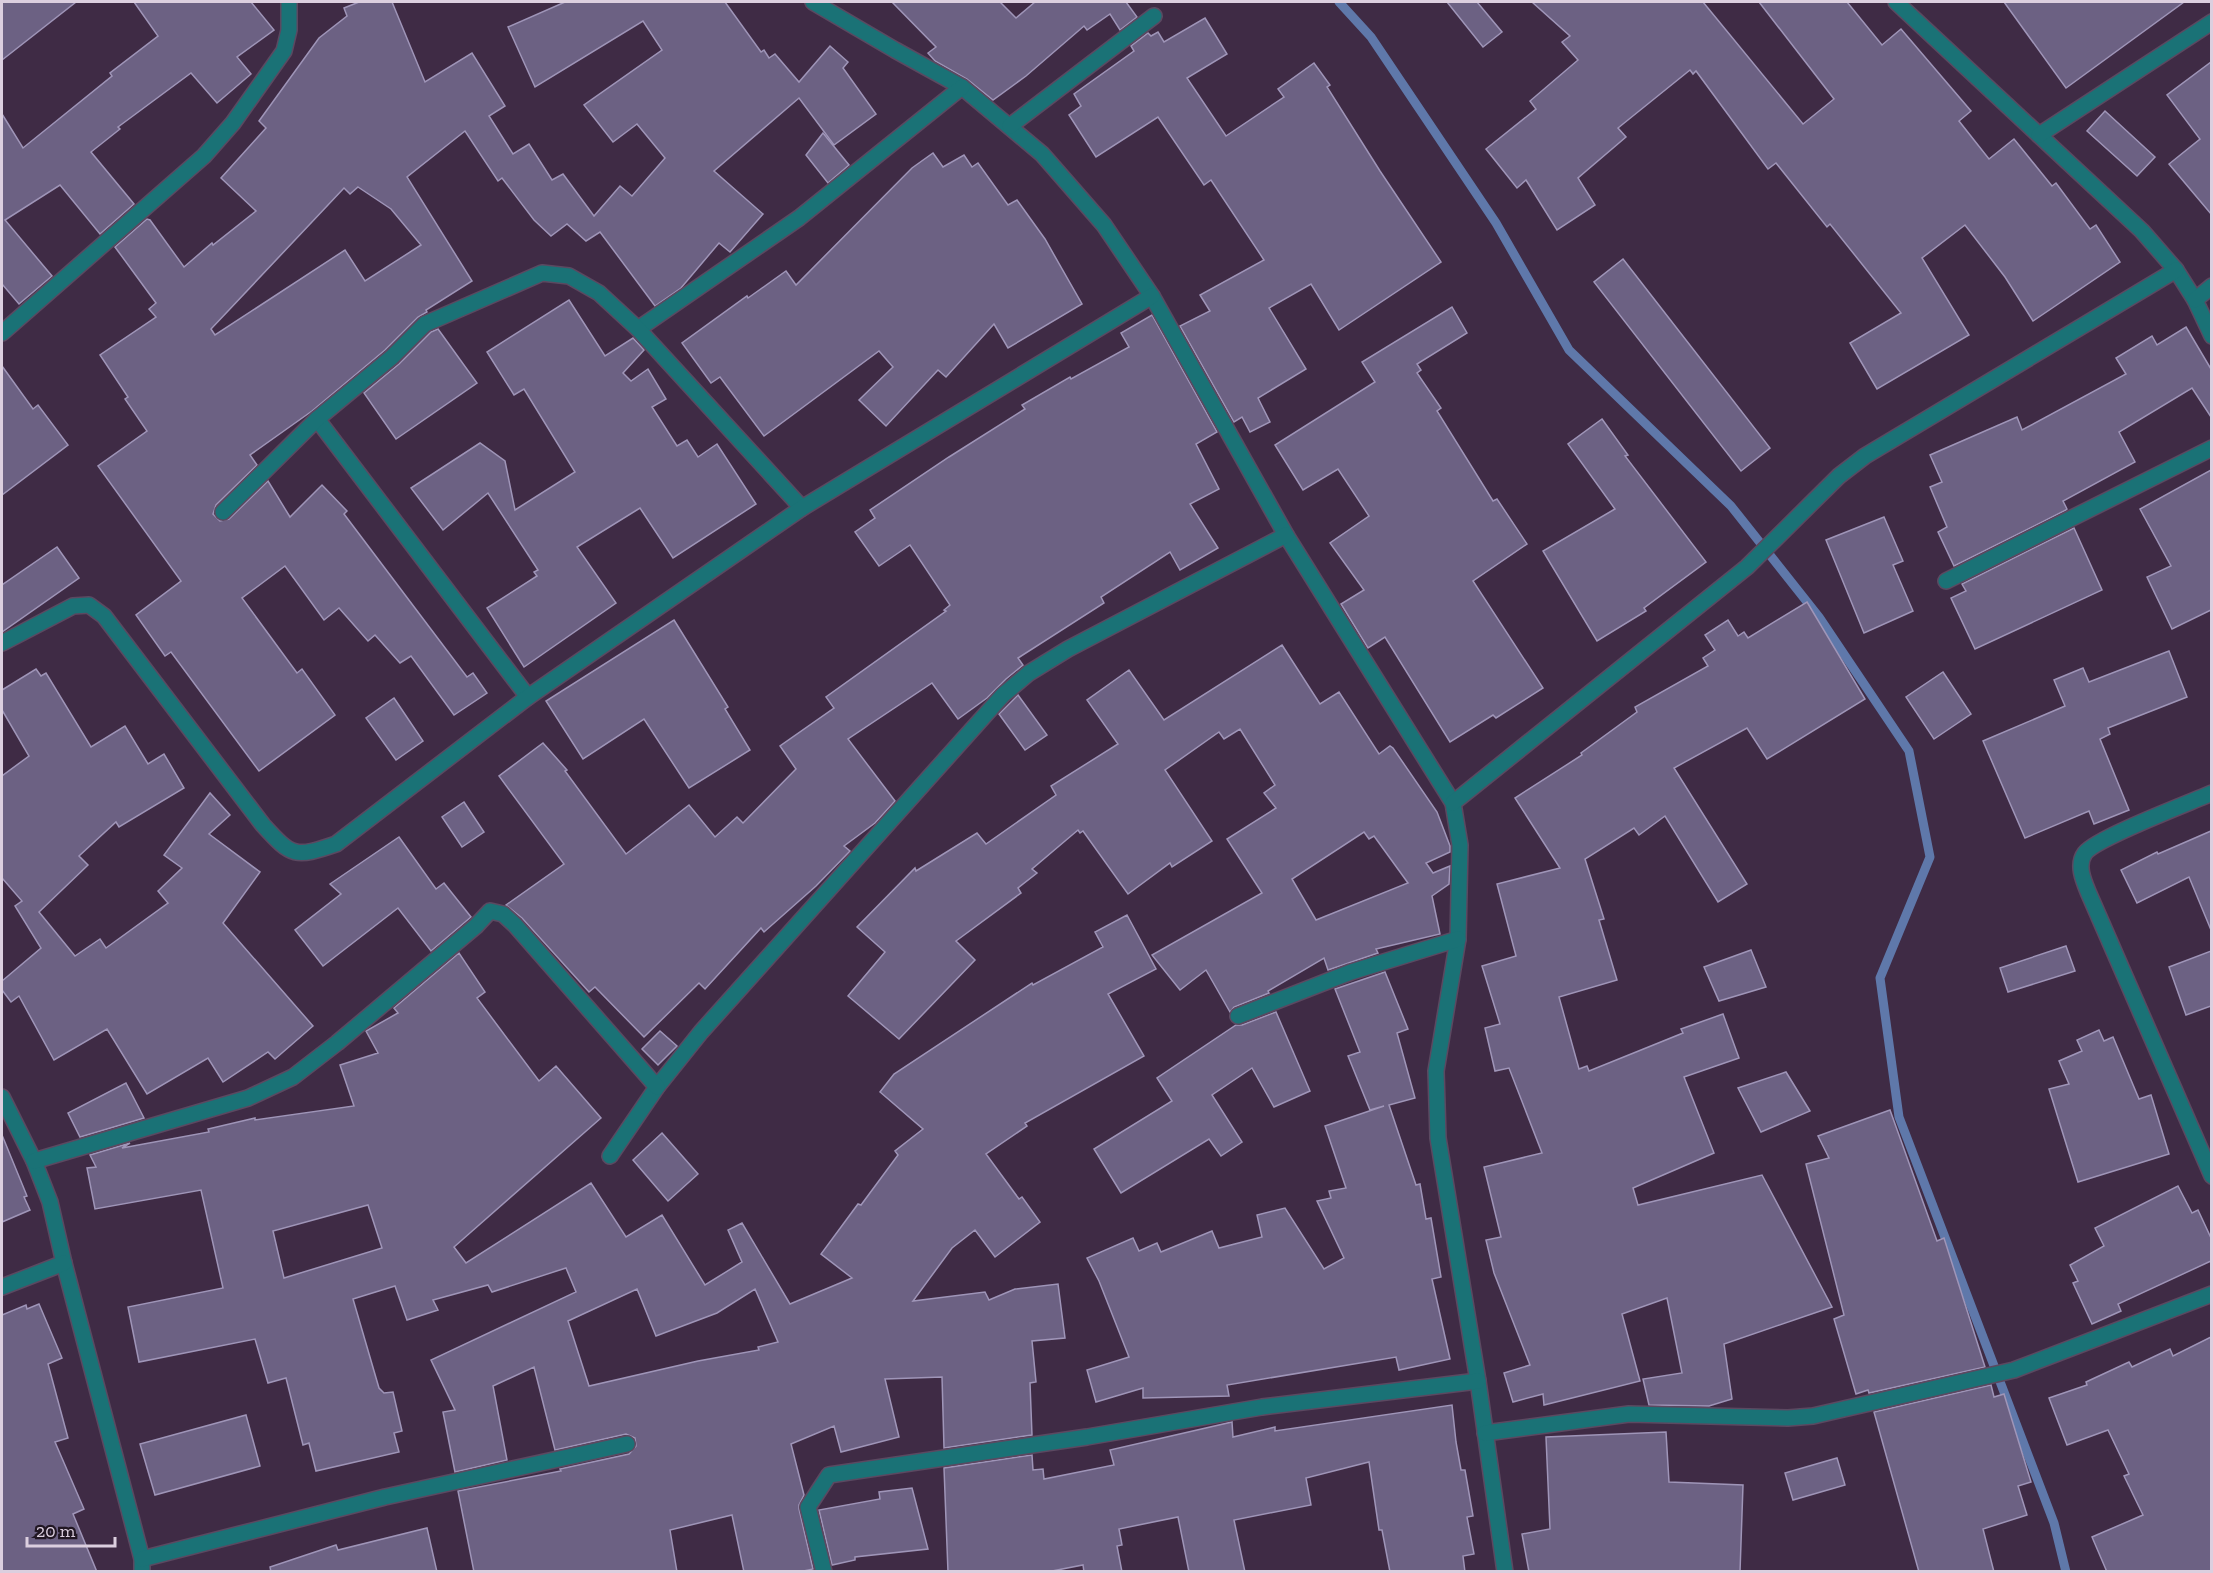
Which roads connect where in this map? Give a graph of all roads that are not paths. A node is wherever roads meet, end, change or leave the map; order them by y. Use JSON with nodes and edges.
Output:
{"nodes":[{"id":1,"x":289,"y":2,"type":"edge"},
{"id":2,"x":813,"y":2,"type":"edge"},
{"id":3,"x":1896,"y":2,"type":"edge"},
{"id":4,"x":1154,"y":16,"type":"dead end"},
{"id":5,"x":2211,"y":22,"type":"edge"},
{"id":6,"x":963,"y":87,"type":"junction"},
{"id":7,"x":1010,"y":126,"type":"junction"},
{"id":8,"x":2039,"y":135,"type":"junction"},
{"id":9,"x":2176,"y":270,"type":"junction"},
{"id":10,"x":2211,"y":286,"type":"edge"},
{"id":11,"x":1152,"y":296,"type":"junction"},
{"id":12,"x":2196,"y":300,"type":"junction"},
{"id":13,"x":638,"y":330,"type":"junction"},
{"id":14,"x":2,"y":333,"type":"edge"},
{"id":15,"x":2211,"y":336,"type":"edge"},
{"id":16,"x":317,"y":419,"type":"junction"},
{"id":17,"x":2211,"y":448,"type":"edge"},
{"id":18,"x":802,"y":508,"type":"junction"},
{"id":19,"x":223,"y":512,"type":"dead end"},
{"id":20,"x":1286,"y":535,"type":"junction"},
{"id":21,"x":1946,"y":581,"type":"dead end"},
{"id":22,"x":2,"y":644,"type":"edge"},
{"id":23,"x":528,"y":697,"type":"junction"},
{"id":24,"x":2211,"y":793,"type":"edge"},
{"id":25,"x":1453,"y":803,"type":"junction"},
{"id":26,"x":1458,"y":939,"type":"junction"},
{"id":27,"x":1238,"y":1016,"type":"dead end"},
{"id":28,"x":657,"y":1087,"type":"junction"},
{"id":29,"x":2,"y":1097,"type":"edge"},
{"id":30,"x":610,"y":1156,"type":"dead end"},
{"id":31,"x":34,"y":1161,"type":"junction"},
{"id":32,"x":2211,"y":1176,"type":"edge"},
{"id":33,"x":64,"y":1263,"type":"junction"},
{"id":34,"x":2,"y":1287,"type":"edge"},
{"id":35,"x":2211,"y":1294,"type":"edge"},
{"id":36,"x":1478,"y":1381,"type":"junction"},
{"id":37,"x":1485,"y":1433,"type":"junction"},
{"id":38,"x":627,"y":1444,"type":"dead end"},
{"id":39,"x":142,"y":1565,"type":"edge"},
{"id":40,"x":824,"y":1572,"type":"edge"},
{"id":41,"x":1505,"y":1572,"type":"edge"}],
"edges":[{"from":1,"to":14,"type":"street"},
{"from":2,"to":6,"type":"street"},
{"from":3,"to":8,"type":"street"},
{"from":4,"to":7,"type":"street"},
{"from":5,"to":8,"type":"street"},
{"from":6,"to":7,"type":"street"},
{"from":6,"to":13,"type":"street"},
{"from":7,"to":11,"type":"street"},
{"from":8,"to":9,"type":"street"},
{"from":9,"to":12,"type":"street"},
{"from":9,"to":25,"type":"street"},
{"from":10,"to":12,"type":"street"},
{"from":11,"to":18,"type":"street"},
{"from":11,"to":20,"type":"street"},
{"from":12,"to":15,"type":"street"},
{"from":13,"to":16,"type":"street"},
{"from":13,"to":18,"type":"street"},
{"from":16,"to":19,"type":"street"},
{"from":16,"to":23,"type":"street"},
{"from":17,"to":21,"type":"street"},
{"from":18,"to":23,"type":"street"},
{"from":20,"to":25,"type":"street"},
{"from":20,"to":28,"type":"street"},
{"from":22,"to":23,"type":"street"},
{"from":24,"to":32,"type":"street"},
{"from":25,"to":26,"type":"street"},
{"from":26,"to":27,"type":"street"},
{"from":26,"to":36,"type":"street"},
{"from":28,"to":30,"type":"street"},
{"from":28,"to":31,"type":"street"},
{"from":29,"to":31,"type":"street"},
{"from":31,"to":33,"type":"street"},
{"from":33,"to":34,"type":"street"},
{"from":33,"to":39,"type":"street"},
{"from":35,"to":37,"type":"street"},
{"from":36,"to":37,"type":"street"},
{"from":36,"to":40,"type":"street"},
{"from":37,"to":41,"type":"street"},
{"from":38,"to":39,"type":"street"}]}
